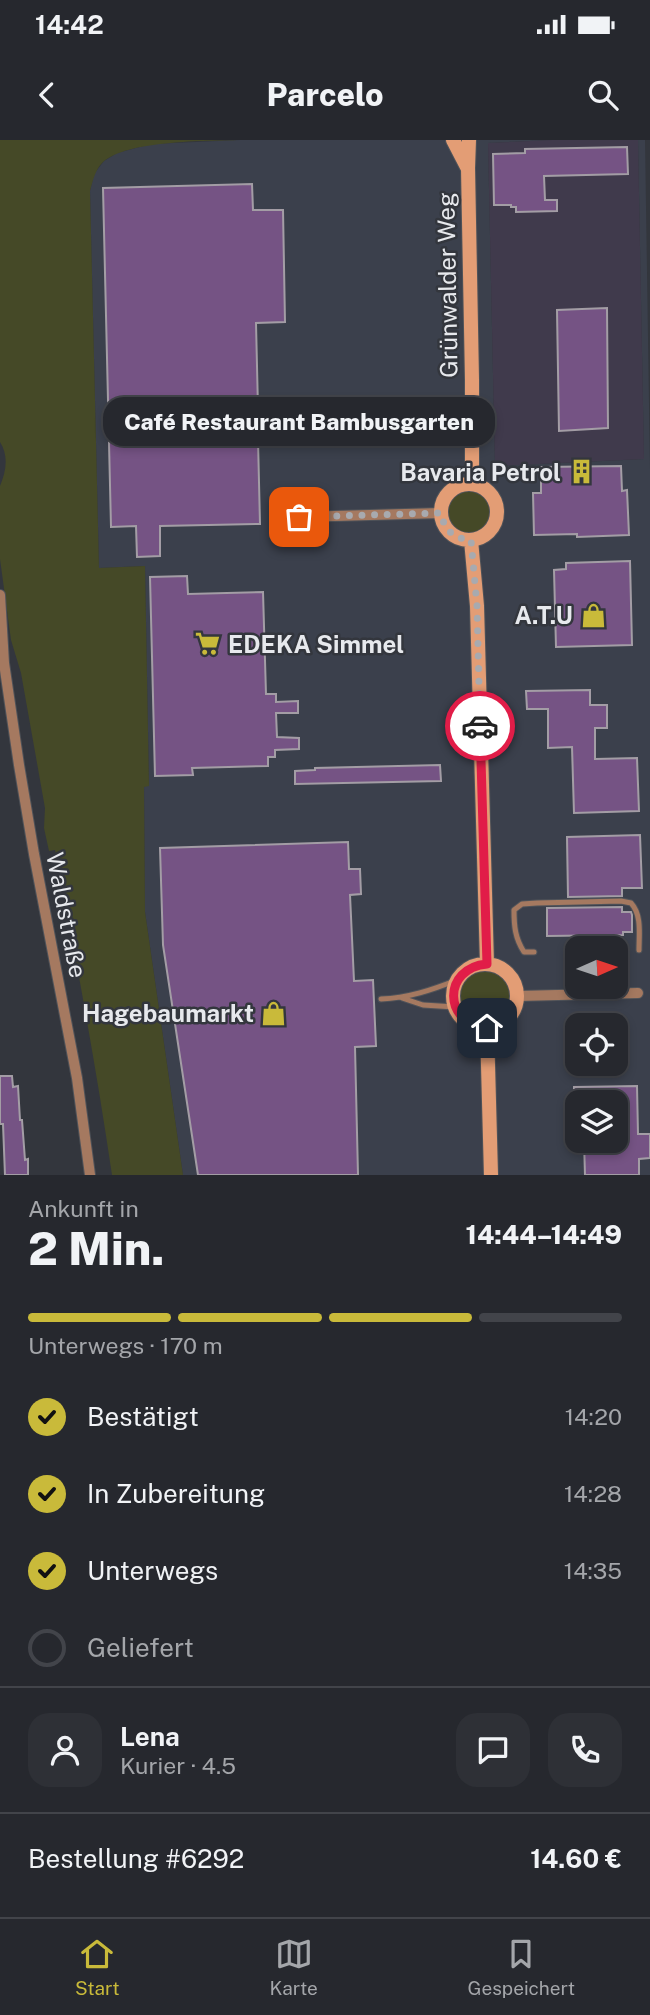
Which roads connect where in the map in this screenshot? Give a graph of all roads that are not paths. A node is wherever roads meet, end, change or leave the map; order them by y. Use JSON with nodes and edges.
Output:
{"nodes":[{"id":1,"x":453,"y":140,"type":"edge"},
{"id":2,"x":469,"y":140,"type":"edge"},
{"id":3,"x":468,"y":168,"type":"junction"},
{"id":4,"x":472,"y":484,"type":"junction"},
{"id":5,"x":441,"y":513,"type":"junction"},
{"id":6,"x":299,"y":517,"type":"dead end"},
{"id":7,"x":471,"y":540,"type":"junction"},
{"id":8,"x":0,"y":596,"type":"edge"},
{"id":9,"x":0,"y":648,"type":"edge"},
{"id":10,"x":4,"y":663,"type":"junction"},
{"id":11,"x":639,"y":950,"type":"dead end"},
{"id":12,"x":534,"y":953,"type":"dead end"},
{"id":13,"x":487,"y":964,"type":"junction"},
{"id":14,"x":457,"y":980,"type":"junction"},
{"id":15,"x":638,"y":993,"type":"dead end"},
{"id":16,"x":517,"y":996,"type":"junction"},
{"id":17,"x":402,"y":998,"type":"junction"},
{"id":18,"x":381,"y":999,"type":"dead end"},
{"id":19,"x":455,"y":1007,"type":"junction"},
{"id":20,"x":487,"y":1028,"type":"junction"},
{"id":21,"x":90,"y":1175,"type":"edge"},
{"id":22,"x":491,"y":1175,"type":"edge"}],
"edges":[{"from":1,"to":3,"type":"main road","name":"Grünwalder Weg"},
{"from":2,"to":3,"type":"main road","name":"Grünwalder Weg"},
{"from":3,"to":4,"type":"main road","name":"Grünwalder Weg"},
{"from":4,"to":5,"type":"main road"},
{"from":4,"to":7,"type":"main road"},
{"from":5,"to":6,"type":"street"},
{"from":5,"to":7,"type":"main road"},
{"from":7,"to":13,"type":"main road"},
{"from":8,"to":10,"type":"street","name":"Waldstraße"},
{"from":9,"to":10,"type":"street","name":"Waldstraße"},
{"from":10,"to":21,"type":"street","name":"Waldstraße"},
{"from":11,"to":12,"type":"lane"},
{"from":13,"to":14,"type":"main road"},
{"from":13,"to":16,"type":"main road"},
{"from":14,"to":17,"type":"lane"},
{"from":14,"to":19,"type":"main road"},
{"from":15,"to":16,"type":"street"},
{"from":16,"to":20,"type":"main road"},
{"from":17,"to":18,"type":"lane"},
{"from":17,"to":19,"type":"lane"},
{"from":19,"to":20,"type":"main road"},
{"from":20,"to":22,"type":"main road"}]}
